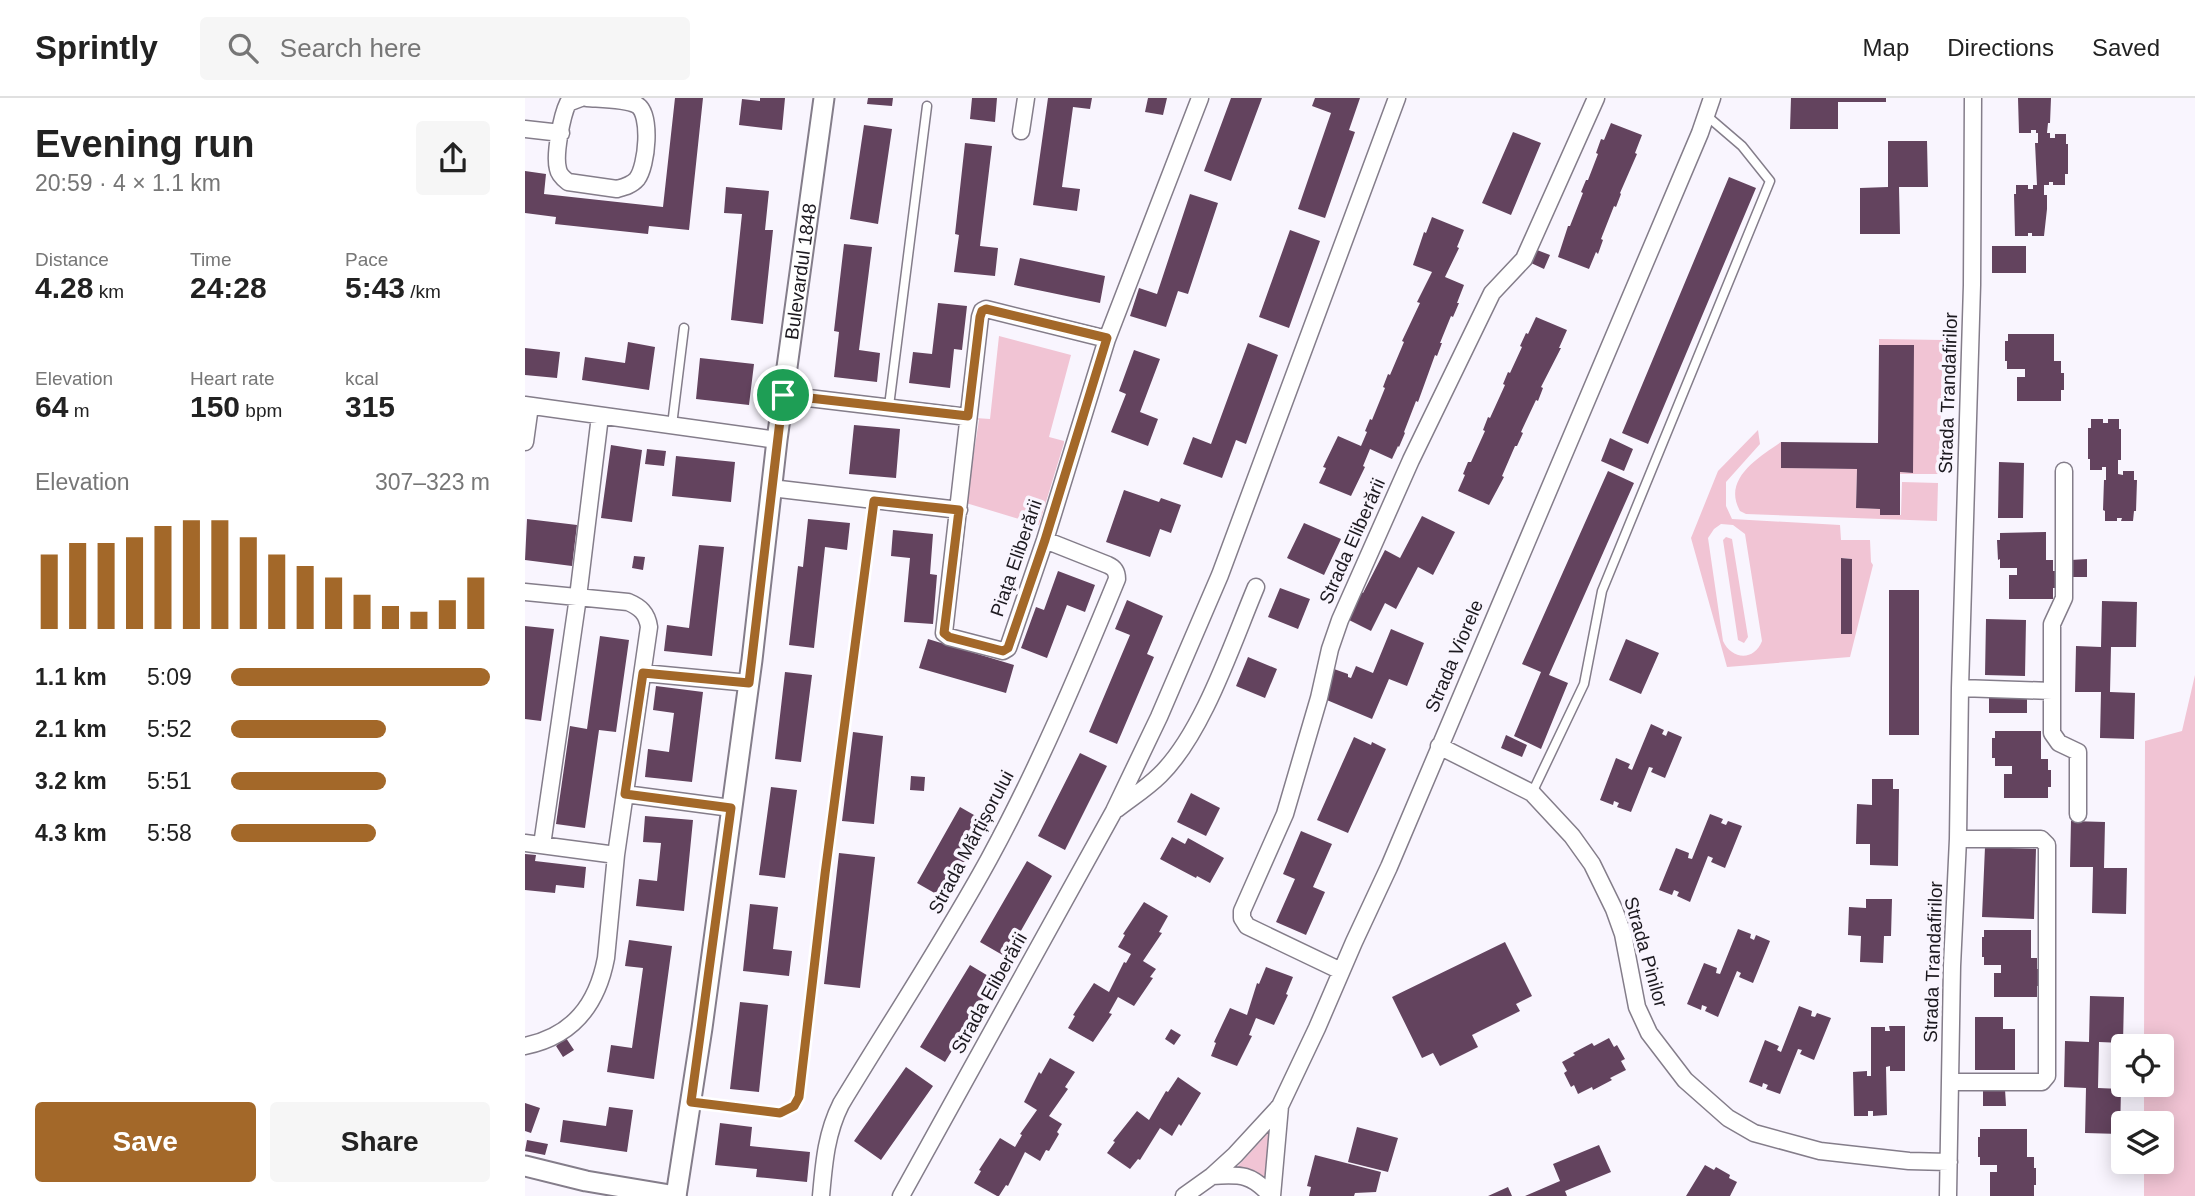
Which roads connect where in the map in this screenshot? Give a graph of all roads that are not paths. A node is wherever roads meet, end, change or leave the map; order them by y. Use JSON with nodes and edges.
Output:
{"nodes":[{"id":1,"x":581,"y":98,"type":"edge"},
{"id":2,"x":587,"y":98,"type":"edge"},
{"id":3,"x":824,"y":98,"type":"edge"},
{"id":4,"x":1026,"y":98,"type":"edge"},
{"id":5,"x":1200,"y":98,"type":"edge"},
{"id":6,"x":1397,"y":98,"type":"edge"},
{"id":7,"x":1596,"y":98,"type":"edge"},
{"id":8,"x":1712,"y":98,"type":"edge"},
{"id":9,"x":1973,"y":98,"type":"edge"},
{"id":10,"x":927,"y":106,"type":"dead end"},
{"id":11,"x":1706,"y":116,"type":"junction"},
{"id":12,"x":525,"y":129,"type":"edge"},
{"id":13,"x":1021,"y":131,"type":"dead end"},
{"id":14,"x":561,"y":133,"type":"junction"},
{"id":15,"x":684,"y":328,"type":"dead end"},
{"id":16,"x":1107,"y":338,"type":"junction"},
{"id":17,"x":783,"y":395,"type":"junction"},
{"id":18,"x":527,"y":405,"type":"edge"},
{"id":19,"x":889,"y":406,"type":"junction"},
{"id":20,"x":600,"y":416,"type":"junction"},
{"id":21,"x":968,"y":416,"type":"junction"},
{"id":22,"x":672,"y":425,"type":"junction"},
{"id":23,"x":777,"y":440,"type":"junction"},
{"id":24,"x":525,"y":442,"type":"edge"},
{"id":25,"x":2064,"y":471,"type":"dead end"},
{"id":26,"x":771,"y":488,"type":"junction"},
{"id":27,"x":874,"y":501,"type":"junction"},
{"id":28,"x":959,"y":510,"type":"junction"},
{"id":29,"x":1045,"y":540,"type":"junction"},
{"id":30,"x":1256,"y":587,"type":"dead end"},
{"id":31,"x":525,"y":592,"type":"edge"},
{"id":32,"x":578,"y":597,"type":"junction"},
{"id":33,"x":643,"y":673,"type":"junction"},
{"id":34,"x":749,"y":683,"type":"junction"},
{"id":35,"x":1960,"y":688,"type":"junction"},
{"id":36,"x":2052,"y":691,"type":"junction"},
{"id":37,"x":1439,"y":746,"type":"junction"},
{"id":38,"x":1532,"y":793,"type":"junction"},
{"id":39,"x":625,"y":794,"type":"junction"},
{"id":40,"x":731,"y":808,"type":"junction"},
{"id":41,"x":1114,"y":811,"type":"junction"},
{"id":42,"x":2078,"y":814,"type":"dead end"},
{"id":43,"x":1958,"y":839,"type":"junction"},
{"id":44,"x":525,"y":843,"type":"edge"},
{"id":45,"x":542,"y":845,"type":"junction"},
{"id":46,"x":616,"y":855,"type":"junction"},
{"id":47,"x":1341,"y":971,"type":"junction"},
{"id":48,"x":525,"y":1046,"type":"edge"},
{"id":49,"x":1950,"y":1082,"type":"junction"},
{"id":50,"x":691,"y":1102,"type":"junction"},
{"id":51,"x":1280,"y":1106,"type":"junction"},
{"id":52,"x":1949,"y":1162,"type":"junction"},
{"id":53,"x":525,"y":1166,"type":"edge"},
{"id":54,"x":1212,"y":1176,"type":"junction"},
{"id":55,"x":677,"y":1196,"type":"edge"},
{"id":56,"x":821,"y":1196,"type":"edge"},
{"id":57,"x":901,"y":1196,"type":"edge"},
{"id":58,"x":1184,"y":1196,"type":"edge"},
{"id":59,"x":1272,"y":1196,"type":"edge"},
{"id":60,"x":1948,"y":1196,"type":"edge"}],
"edges":[{"from":1,"to":14,"type":"street"},
{"from":2,"to":14,"type":"street"},
{"from":3,"to":17,"type":"street","name":"Bulevardul 1848"},
{"from":4,"to":13,"type":"street"},
{"from":5,"to":16,"type":"street","name":"Piața Eliberării"},
{"from":6,"to":41,"type":"street","name":"Strada Eliberării"},
{"from":7,"to":47,"type":"street","name":"Strada Eliberării"},
{"from":8,"to":11,"type":"street","name":"Strada Viorele"},
{"from":9,"to":35,"type":"street","name":"Strada Trandafirilor"},
{"from":10,"to":19,"type":"lane"},
{"from":11,"to":37,"type":"street","name":"Strada Viorele"},
{"from":11,"to":38,"type":"lane"},
{"from":12,"to":14,"type":"street"},
{"from":15,"to":22,"type":"lane"},
{"from":16,"to":21,"type":"street","name":"Piața Eliberării"},
{"from":16,"to":29,"type":"street","name":"Piața Eliberării"},
{"from":17,"to":19,"type":"street"},
{"from":17,"to":23,"type":"street","name":"Bulevardul 1848"},
{"from":18,"to":20,"type":"street"},
{"from":18,"to":24,"type":"street"},
{"from":19,"to":21,"type":"street"},
{"from":20,"to":22,"type":"street"},
{"from":20,"to":32,"type":"street"},
{"from":21,"to":28,"type":"street","name":"Piața Eliberării"},
{"from":22,"to":23,"type":"street"},
{"from":23,"to":26,"type":"street","name":"Bulevardul 1848"},
{"from":25,"to":36,"type":"street"},
{"from":26,"to":27,"type":"street"},
{"from":26,"to":34,"type":"street","name":"Bulevardul 1848"},
{"from":27,"to":28,"type":"street"},
{"from":27,"to":50,"type":"lane"},
{"from":28,"to":29,"type":"street","name":"Piața Eliberării"},
{"from":29,"to":56,"type":"street","name":"Strada Mărțișorului"},
{"from":30,"to":41,"type":"street","name":"Strada Eliberării"},
{"from":31,"to":32,"type":"street"},
{"from":32,"to":33,"type":"street"},
{"from":32,"to":45,"type":"street"},
{"from":33,"to":34,"type":"street"},
{"from":33,"to":39,"type":"street"},
{"from":34,"to":40,"type":"street","name":"Bulevardul 1848"},
{"from":35,"to":36,"type":"street"},
{"from":35,"to":43,"type":"street","name":"Strada Trandafirilor"},
{"from":36,"to":42,"type":"street"},
{"from":37,"to":38,"type":"street","name":"Strada Pinilor"},
{"from":37,"to":47,"type":"street","name":"Strada Viorele"},
{"from":38,"to":52,"type":"street","name":"Strada Pinilor"},
{"from":39,"to":40,"type":"street"},
{"from":39,"to":46,"type":"street"},
{"from":40,"to":50,"type":"street","name":"Bulevardul 1848"},
{"from":41,"to":57,"type":"street","name":"Strada Eliberării"},
{"from":43,"to":49,"type":"street","name":"Strada Trandafirilor"},
{"from":43,"to":49,"type":"street"},
{"from":44,"to":45,"type":"street"},
{"from":45,"to":46,"type":"street"},
{"from":46,"to":48,"type":"street"},
{"from":47,"to":51,"type":"street","name":"Strada Viorele"},
{"from":49,"to":52,"type":"street","name":"Strada Trandafirilor"},
{"from":50,"to":55,"type":"street","name":"Bulevardul 1848"},
{"from":51,"to":54,"type":"street","name":"Strada Viorele"},
{"from":51,"to":59,"type":"street"},
{"from":52,"to":60,"type":"street","name":"Strada Trandafirilor"},
{"from":53,"to":55,"type":"street"},
{"from":54,"to":58,"type":"street","name":"Strada Viorele"},
{"from":54,"to":59,"type":"street"}]}
